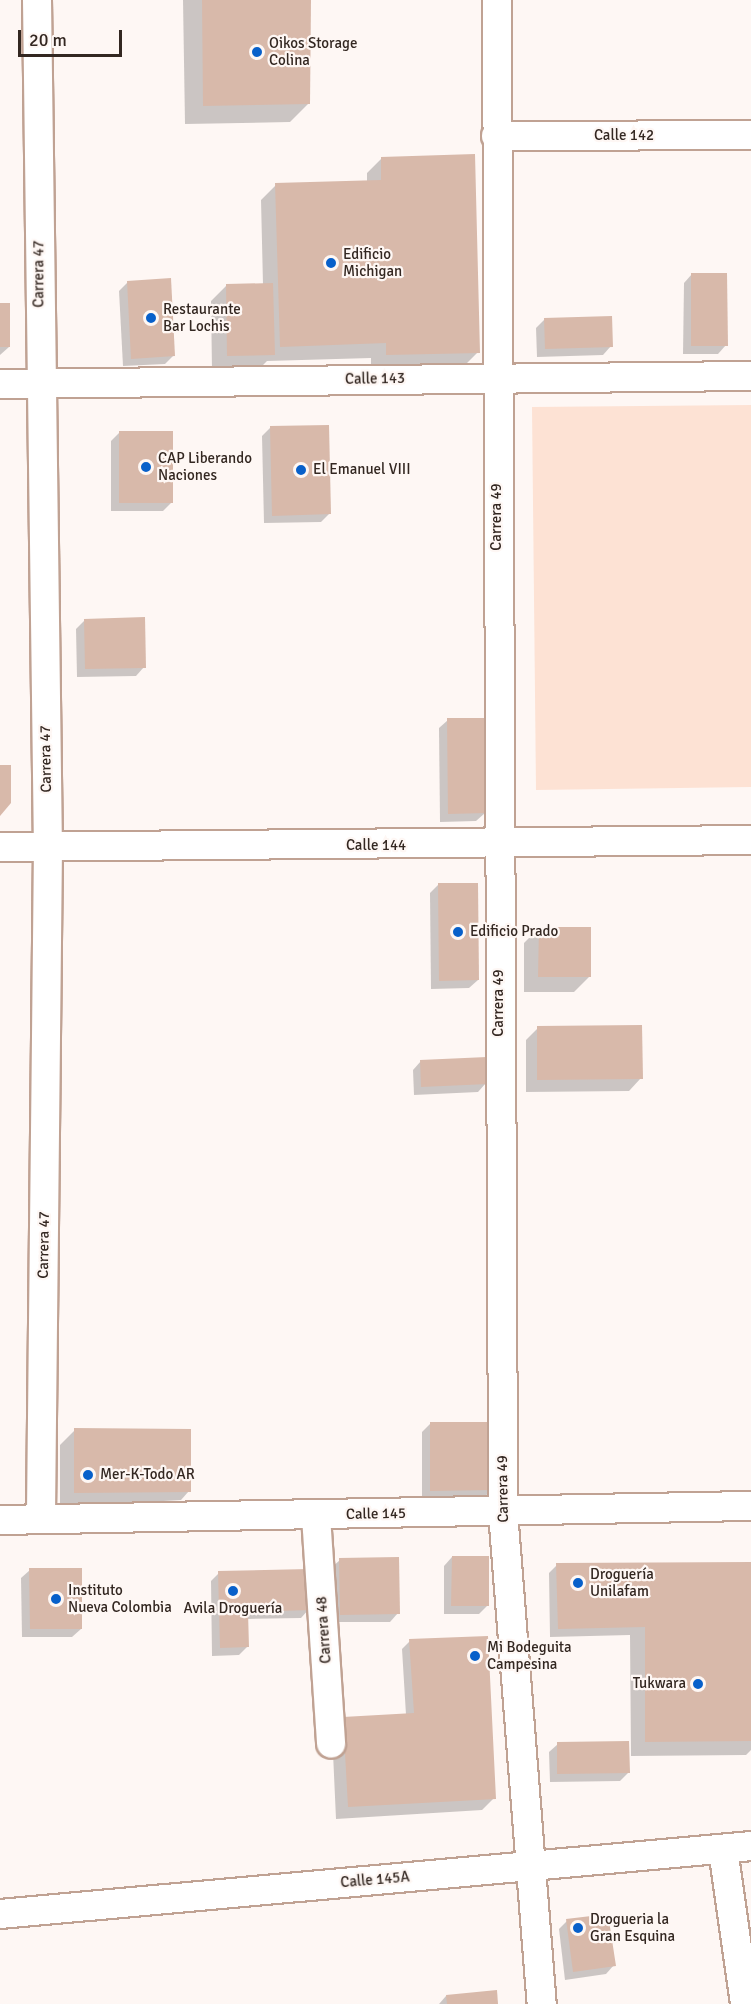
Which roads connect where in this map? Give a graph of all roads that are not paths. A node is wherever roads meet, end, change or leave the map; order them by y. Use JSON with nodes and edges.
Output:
{"nodes":[{"id":1,"x":37,"y":0,"type":"edge"},
{"id":2,"x":497,"y":0,"type":"edge"},
{"id":3,"x":751,"y":135,"type":"edge"},
{"id":4,"x":496,"y":136,"type":"junction"},
{"id":5,"x":751,"y":376,"type":"edge"},
{"id":6,"x":496,"y":378,"type":"junction"},
{"id":7,"x":40,"y":383,"type":"junction"},
{"id":8,"x":0,"y":384,"type":"edge"},
{"id":9,"x":751,"y":840,"type":"edge"},
{"id":10,"x":48,"y":846,"type":"junction"},
{"id":11,"x":0,"y":847,"type":"edge"},
{"id":12,"x":498,"y":847,"type":"junction"},
{"id":13,"x":751,"y":1506,"type":"edge"},
{"id":14,"x":503,"y":1512,"type":"junction"},
{"id":15,"x":316,"y":1515,"type":"junction"},
{"id":16,"x":41,"y":1519,"type":"junction"},
{"id":17,"x":0,"y":1520,"type":"edge"},
{"id":18,"x":331,"y":1744,"type":"dead end"},
{"id":19,"x":751,"y":1846,"type":"edge"},
{"id":20,"x":723,"y":1849,"type":"junction"},
{"id":21,"x":531,"y":1865,"type":"junction"},
{"id":22,"x":0,"y":1914,"type":"edge"},
{"id":23,"x":542,"y":2004,"type":"edge"},
{"id":24,"x":745,"y":2004,"type":"edge"}],
"edges":[{"from":1,"to":7,"type":"street","name":"Carrera 47"},
{"from":2,"to":4,"type":"street","name":"Carrera 49"},
{"from":3,"to":4,"type":"street","name":"Calle 142"},
{"from":4,"to":6,"type":"street","name":"Carrera 49"},
{"from":5,"to":6,"type":"street","name":"Calle 143"},
{"from":6,"to":7,"type":"street","name":"Calle 143"},
{"from":6,"to":12,"type":"street","name":"Carrera 49"},
{"from":7,"to":8,"type":"street","name":"Calle 143"},
{"from":7,"to":10,"type":"street","name":"Carrera 47"},
{"from":9,"to":12,"type":"street","name":"Calle 144"},
{"from":10,"to":11,"type":"street","name":"Calle 144"},
{"from":10,"to":12,"type":"street","name":"Calle 144"},
{"from":10,"to":16,"type":"street","name":"Carrera 47"},
{"from":12,"to":14,"type":"street","name":"Carrera 49"},
{"from":13,"to":14,"type":"street","name":"Calle 145"},
{"from":14,"to":15,"type":"street","name":"Calle 145"},
{"from":14,"to":21,"type":"street","name":"Carrera 49"},
{"from":15,"to":16,"type":"street","name":"Calle 145"},
{"from":15,"to":18,"type":"street","name":"Carrera 48"},
{"from":16,"to":17,"type":"street","name":"Calle 145"},
{"from":19,"to":20,"type":"street","name":"Calle 145A"},
{"from":20,"to":21,"type":"street","name":"Calle 145A"},
{"from":20,"to":24,"type":"street"},
{"from":21,"to":22,"type":"street","name":"Calle 145A"},
{"from":21,"to":23,"type":"street","name":"Carrera 49"}]}
